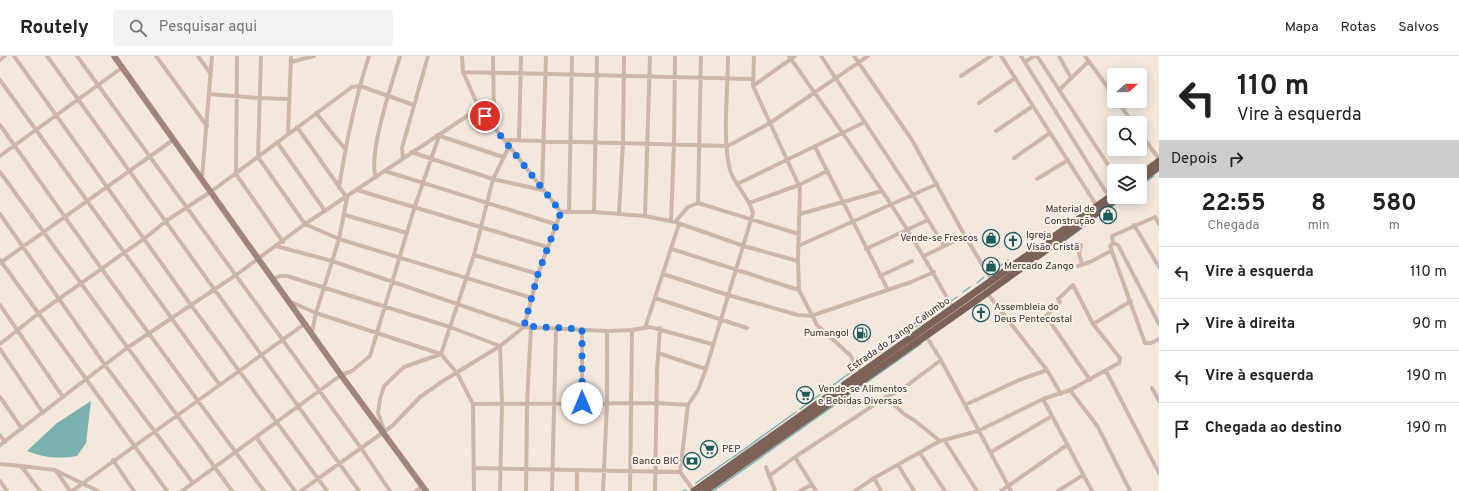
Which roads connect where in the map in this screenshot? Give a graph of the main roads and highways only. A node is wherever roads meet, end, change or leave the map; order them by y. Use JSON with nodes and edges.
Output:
{"nodes":[{"id":1,"x":1159,"y":160,"type":"edge"},
{"id":2,"x":1159,"y":168,"type":"edge"},
{"id":3,"x":1147,"y":169,"type":"edge"},
{"id":4,"x":1147,"y":176,"type":"edge"},
{"id":5,"x":1107,"y":199,"type":"edge"},
{"id":6,"x":1109,"y":204,"type":"edge"},
{"id":7,"x":694,"y":491,"type":"edge"},
{"id":8,"x":705,"y":491,"type":"edge"}],
"edges":[{"from":1,"to":3,"type":"main road"},
{"from":2,"to":4,"type":"main road"},
{"from":5,"to":7,"type":"main road","name":"Estrada do Zango-Calumbo"},
{"from":6,"to":8,"type":"main road","name":"Estrada do Zango-Calumbo"}]}
